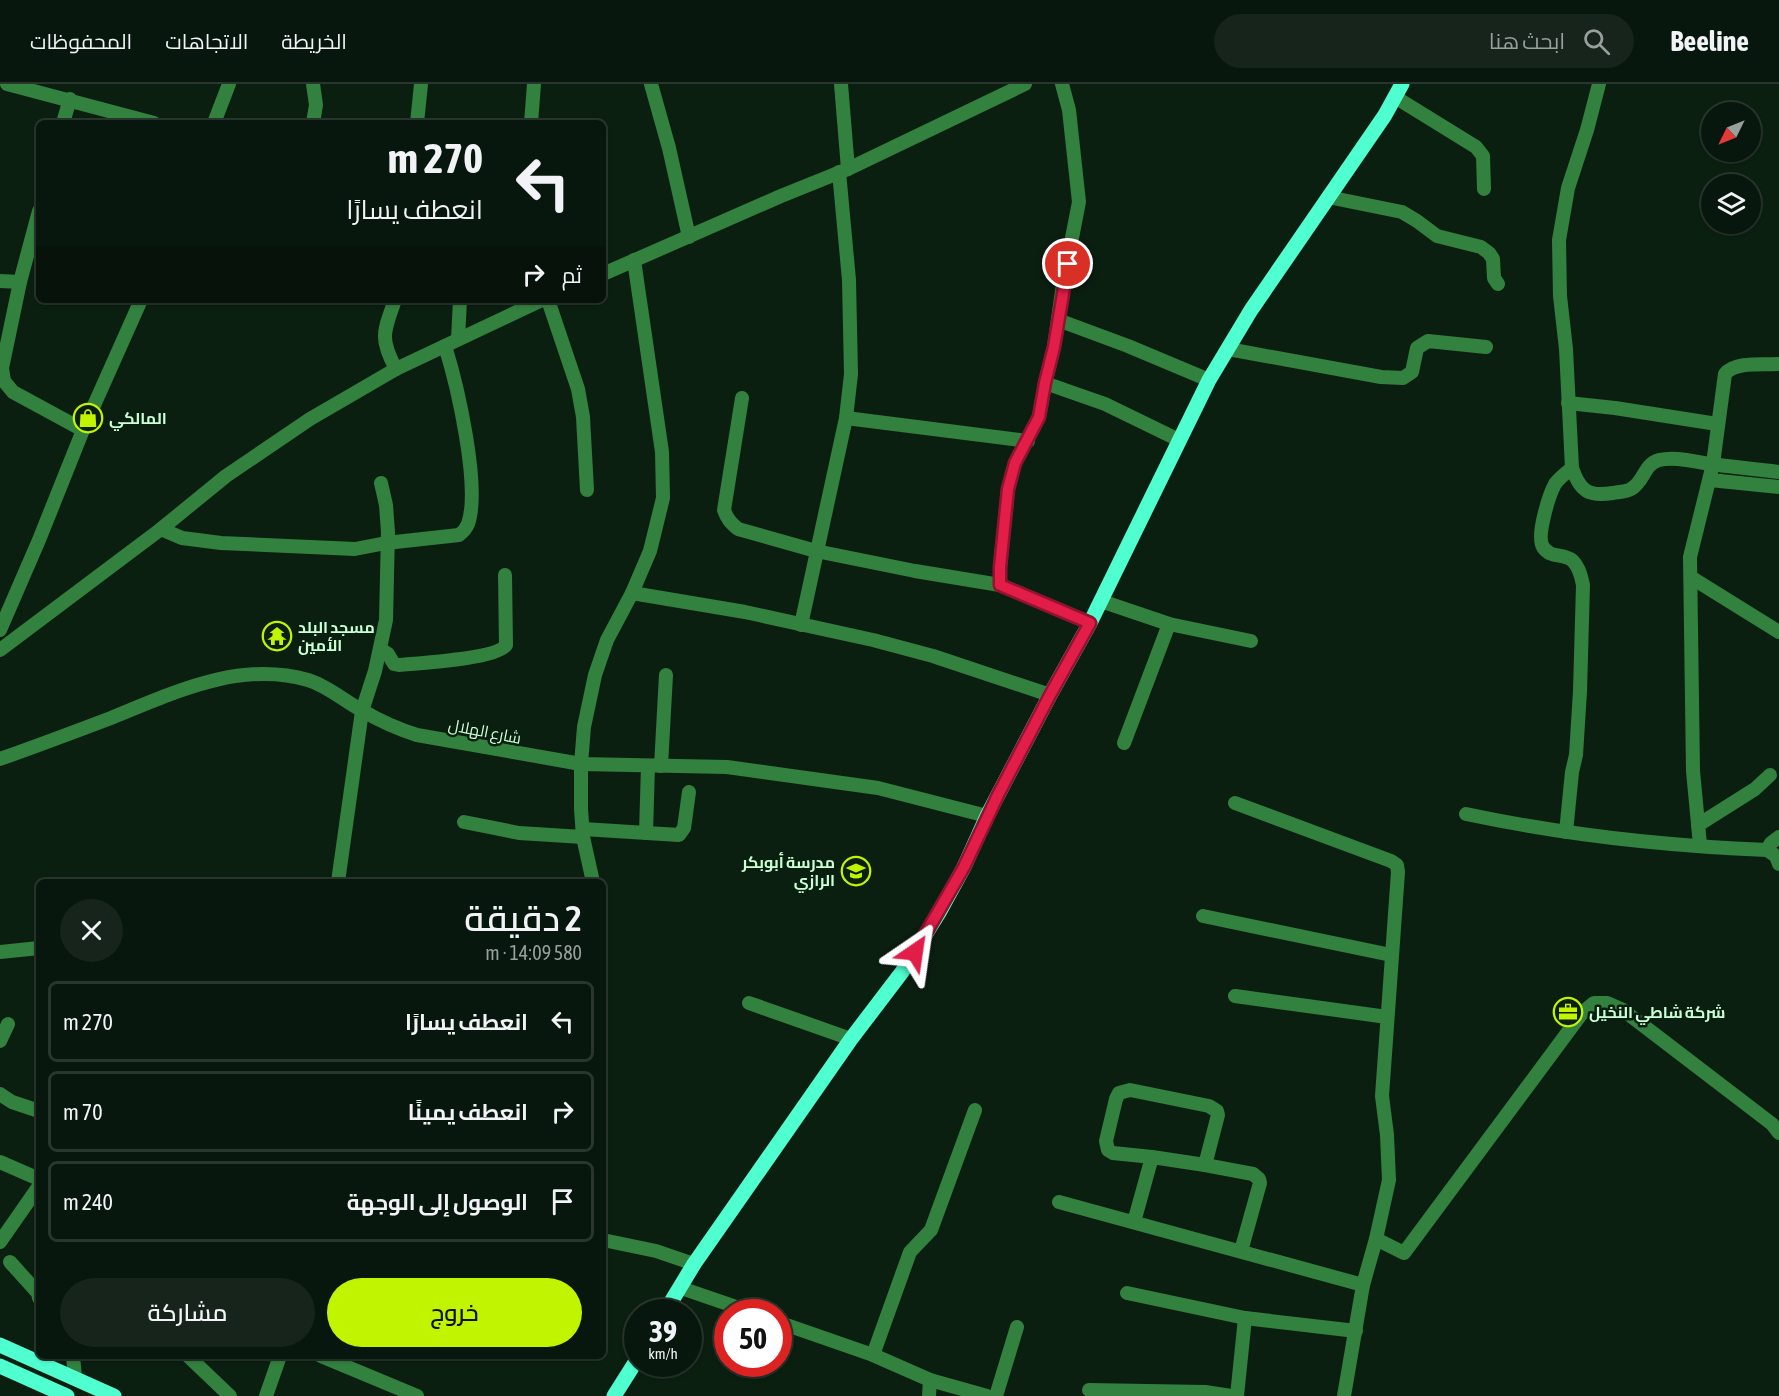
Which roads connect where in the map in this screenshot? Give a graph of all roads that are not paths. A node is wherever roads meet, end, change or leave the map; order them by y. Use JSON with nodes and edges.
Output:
{"nodes":[{"id":1,"x":8,"y":84,"type":"edge"},
{"id":2,"x":229,"y":84,"type":"edge"},
{"id":3,"x":314,"y":84,"type":"edge"},
{"id":4,"x":421,"y":84,"type":"edge"},
{"id":5,"x":534,"y":84,"type":"edge"},
{"id":6,"x":651,"y":84,"type":"edge"},
{"id":7,"x":841,"y":84,"type":"edge"},
{"id":8,"x":1062,"y":84,"type":"edge"},
{"id":9,"x":1599,"y":84,"type":"edge"},
{"id":10,"x":1018,"y":86,"type":"edge"},
{"id":11,"x":1398,"y":90,"type":"edge"},
{"id":12,"x":70,"y":99,"type":"junction"},
{"id":13,"x":64,"y":120,"type":"edge"},
{"id":14,"x":143,"y":120,"type":"edge"},
{"id":15,"x":215,"y":120,"type":"edge"},
{"id":16,"x":314,"y":120,"type":"edge"},
{"id":17,"x":417,"y":120,"type":"edge"},
{"id":18,"x":531,"y":120,"type":"edge"},
{"id":19,"x":844,"y":171,"type":"junction"},
{"id":20,"x":1484,"y":189,"type":"dead end"},
{"id":21,"x":1328,"y":197,"type":"junction"},
{"id":22,"x":36,"y":222,"type":"edge"},
{"id":23,"x":689,"y":237,"type":"junction"},
{"id":24,"x":634,"y":260,"type":"junction"},
{"id":25,"x":606,"y":273,"type":"edge"},
{"id":26,"x":0,"y":281,"type":"edge"},
{"id":27,"x":20,"y":282,"type":"junction"},
{"id":28,"x":1498,"y":284,"type":"dead end"},
{"id":29,"x":140,"y":303,"type":"edge"},
{"id":30,"x":394,"y":303,"type":"edge"},
{"id":31,"x":460,"y":303,"type":"edge"},
{"id":32,"x":536,"y":303,"type":"edge"},
{"id":33,"x":549,"y":303,"type":"edge"},
{"id":34,"x":1058,"y":320,"type":"junction"},
{"id":35,"x":458,"y":339,"type":"junction"},
{"id":36,"x":444,"y":346,"type":"junction"},
{"id":37,"x":1486,"y":347,"type":"dead end"},
{"id":38,"x":1228,"y":350,"type":"junction"},
{"id":39,"x":1779,"y":364,"type":"edge"},
{"id":40,"x":396,"y":369,"type":"junction"},
{"id":41,"x":1209,"y":380,"type":"junction"},
{"id":42,"x":1045,"y":383,"type":"junction"},
{"id":43,"x":742,"y":398,"type":"dead end"},
{"id":44,"x":1568,"y":403,"type":"junction"},
{"id":45,"x":846,"y":418,"type":"junction"},
{"id":46,"x":1717,"y":424,"type":"junction"},
{"id":47,"x":82,"y":430,"type":"junction"},
{"id":48,"x":1179,"y":440,"type":"junction"},
{"id":49,"x":1028,"y":441,"type":"junction"},
{"id":50,"x":1713,"y":464,"type":"junction"},
{"id":51,"x":1572,"y":468,"type":"junction"},
{"id":52,"x":1779,"y":472,"type":"edge"},
{"id":53,"x":1710,"y":480,"type":"junction"},
{"id":54,"x":381,"y":483,"type":"dead end"},
{"id":55,"x":1779,"y":487,"type":"edge"},
{"id":56,"x":587,"y":490,"type":"dead end"},
{"id":57,"x":161,"y":529,"type":"junction"},
{"id":58,"x":386,"y":543,"type":"junction"},
{"id":59,"x":816,"y":551,"type":"junction"},
{"id":60,"x":505,"y":575,"type":"dead end"},
{"id":61,"x":1692,"y":578,"type":"junction"},
{"id":62,"x":1000,"y":585,"type":"junction"},
{"id":63,"x":632,"y":592,"type":"junction"},
{"id":64,"x":1101,"y":600,"type":"junction"},
{"id":65,"x":1090,"y":623,"type":"junction"},
{"id":66,"x":1169,"y":624,"type":"junction"},
{"id":67,"x":801,"y":625,"type":"junction"},
{"id":68,"x":0,"y":630,"type":"edge"},
{"id":69,"x":1779,"y":632,"type":"edge"},
{"id":70,"x":1251,"y":641,"type":"dead end"},
{"id":71,"x":380,"y":649,"type":"junction"},
{"id":72,"x":0,"y":650,"type":"edge"},
{"id":73,"x":666,"y":675,"type":"dead end"},
{"id":74,"x":1050,"y":695,"type":"junction"},
{"id":75,"x":362,"y":711,"type":"junction"},
{"id":76,"x":1124,"y":743,"type":"dead end"},
{"id":77,"x":0,"y":759,"type":"edge"},
{"id":78,"x":581,"y":764,"type":"junction"},
{"id":79,"x":655,"y":766,"type":"junction"},
{"id":80,"x":1770,"y":775,"type":"dead end"},
{"id":81,"x":689,"y":792,"type":"dead end"},
{"id":82,"x":1235,"y":802,"type":"dead end"},
{"id":83,"x":1466,"y":814,"type":"dead end"},
{"id":84,"x":987,"y":816,"type":"junction"},
{"id":85,"x":464,"y":822,"type":"dead end"},
{"id":86,"x":1698,"y":825,"type":"junction"},
{"id":87,"x":1566,"y":832,"type":"junction"},
{"id":88,"x":583,"y":833,"type":"junction"},
{"id":89,"x":646,"y":833,"type":"junction"},
{"id":90,"x":1779,"y":837,"type":"edge"},
{"id":91,"x":1700,"y":845,"type":"junction"},
{"id":92,"x":1767,"y":850,"type":"junction"},
{"id":93,"x":1779,"y":864,"type":"edge"},
{"id":94,"x":338,"y":879,"type":"edge"},
{"id":95,"x":592,"y":879,"type":"edge"},
{"id":96,"x":1203,"y":916,"type":"dead end"},
{"id":97,"x":36,"y":948,"type":"edge"},
{"id":98,"x":0,"y":952,"type":"edge"},
{"id":99,"x":1391,"y":955,"type":"junction"},
{"id":100,"x":1235,"y":996,"type":"dead end"},
{"id":101,"x":749,"y":1003,"type":"dead end"},
{"id":102,"x":1387,"y":1017,"type":"junction"},
{"id":103,"x":8,"y":1024,"type":"dead end"},
{"id":104,"x":851,"y":1039,"type":"junction"},
{"id":105,"x":0,"y":1041,"type":"edge"},
{"id":106,"x":0,"y":1094,"type":"edge"},
{"id":107,"x":36,"y":1110,"type":"edge"},
{"id":108,"x":975,"y":1110,"type":"dead end"},
{"id":109,"x":1779,"y":1133,"type":"edge"},
{"id":110,"x":1152,"y":1157,"type":"junction"},
{"id":111,"x":0,"y":1162,"type":"edge"},
{"id":112,"x":1205,"y":1165,"type":"junction"},
{"id":113,"x":36,"y":1178,"type":"edge"},
{"id":114,"x":36,"y":1190,"type":"edge"},
{"id":115,"x":1059,"y":1202,"type":"dead end"},
{"id":116,"x":1134,"y":1222,"type":"junction"},
{"id":117,"x":1376,"y":1239,"type":"junction"},
{"id":118,"x":606,"y":1241,"type":"edge"},
{"id":119,"x":0,"y":1242,"type":"edge"},
{"id":120,"x":1241,"y":1251,"type":"junction"},
{"id":121,"x":10,"y":1262,"type":"dead end"},
{"id":122,"x":694,"y":1264,"type":"junction"},
{"id":123,"x":1363,"y":1285,"type":"junction"},
{"id":124,"x":681,"y":1288,"type":"junction"},
{"id":125,"x":36,"y":1291,"type":"edge"},
{"id":126,"x":1127,"y":1293,"type":"dead end"},
{"id":127,"x":674,"y":1299,"type":"edge"},
{"id":128,"x":714,"y":1299,"type":"edge"},
{"id":129,"x":1245,"y":1318,"type":"junction"},
{"id":130,"x":792,"y":1327,"type":"edge"},
{"id":131,"x":1017,"y":1327,"type":"dead end"},
{"id":132,"x":1356,"y":1331,"type":"junction"},
{"id":133,"x":0,"y":1345,"type":"edge"},
{"id":134,"x":873,"y":1354,"type":"junction"},
{"id":135,"x":73,"y":1359,"type":"edge"},
{"id":136,"x":191,"y":1359,"type":"edge"},
{"id":137,"x":279,"y":1359,"type":"edge"},
{"id":138,"x":328,"y":1359,"type":"edge"},
{"id":139,"x":0,"y":1366,"type":"edge"},
{"id":140,"x":75,"y":1377,"type":"junction"},
{"id":141,"x":626,"y":1377,"type":"edge"},
{"id":142,"x":930,"y":1380,"type":"junction"},
{"id":143,"x":1089,"y":1390,"type":"dead end"},
{"id":144,"x":67,"y":1396,"type":"edge"},
{"id":145,"x":114,"y":1396,"type":"edge"},
{"id":146,"x":230,"y":1396,"type":"edge"},
{"id":147,"x":266,"y":1396,"type":"edge"},
{"id":148,"x":417,"y":1396,"type":"edge"},
{"id":149,"x":614,"y":1396,"type":"edge"},
{"id":150,"x":929,"y":1396,"type":"edge"},
{"id":151,"x":987,"y":1396,"type":"edge"},
{"id":152,"x":996,"y":1396,"type":"edge"},
{"id":153,"x":1232,"y":1396,"type":"edge"},
{"id":154,"x":1237,"y":1396,"type":"edge"},
{"id":155,"x":1344,"y":1396,"type":"edge"}],
"edges":[{"from":1,"to":12,"type":"street"},
{"from":2,"to":15,"type":"street"},
{"from":3,"to":16,"type":"street"},
{"from":4,"to":17,"type":"street"},
{"from":5,"to":18,"type":"street"},
{"from":6,"to":23,"type":"street"},
{"from":7,"to":19,"type":"street"},
{"from":8,"to":34,"type":"street"},
{"from":9,"to":44,"type":"street"},
{"from":10,"to":19,"type":"street"},
{"from":11,"to":20,"type":"street"},
{"from":11,"to":21,"type":"main road"},
{"from":12,"to":13,"type":"street"},
{"from":12,"to":14,"type":"street"},
{"from":19,"to":23,"type":"street"},
{"from":19,"to":45,"type":"street"},
{"from":21,"to":28,"type":"street"},
{"from":21,"to":38,"type":"main road"},
{"from":22,"to":27,"type":"street"},
{"from":23,"to":24,"type":"street"},
{"from":24,"to":25,"type":"street"},
{"from":24,"to":63,"type":"street"},
{"from":26,"to":27,"type":"street"},
{"from":27,"to":47,"type":"street"},
{"from":29,"to":47,"type":"street"},
{"from":30,"to":40,"type":"street"},
{"from":31,"to":35,"type":"street"},
{"from":32,"to":35,"type":"street"},
{"from":33,"to":56,"type":"street"},
{"from":34,"to":41,"type":"street"},
{"from":34,"to":42,"type":"street"},
{"from":35,"to":36,"type":"street"},
{"from":36,"to":40,"type":"street"},
{"from":36,"to":58,"type":"street"},
{"from":37,"to":38,"type":"street"},
{"from":38,"to":41,"type":"main road"},
{"from":39,"to":46,"type":"street"},
{"from":40,"to":57,"type":"street"},
{"from":41,"to":48,"type":"main road"},
{"from":42,"to":48,"type":"street"},
{"from":42,"to":49,"type":"street"},
{"from":43,"to":59,"type":"street"},
{"from":44,"to":46,"type":"street"},
{"from":44,"to":51,"type":"street"},
{"from":45,"to":49,"type":"street"},
{"from":45,"to":59,"type":"street"},
{"from":46,"to":50,"type":"street"},
{"from":47,"to":68,"type":"street"},
{"from":48,"to":64,"type":"main road"},
{"from":49,"to":62,"type":"street"},
{"from":50,"to":51,"type":"street"},
{"from":50,"to":52,"type":"street"},
{"from":50,"to":53,"type":"street"},
{"from":51,"to":87,"type":"street"},
{"from":53,"to":55,"type":"street"},
{"from":53,"to":61,"type":"street"},
{"from":54,"to":58,"type":"street"},
{"from":57,"to":58,"type":"street"},
{"from":57,"to":72,"type":"street"},
{"from":58,"to":71,"type":"street"},
{"from":59,"to":62,"type":"street"},
{"from":59,"to":67,"type":"street"},
{"from":60,"to":71,"type":"street"},
{"from":61,"to":69,"type":"street"},
{"from":61,"to":86,"type":"street"},
{"from":62,"to":65,"type":"street"},
{"from":63,"to":67,"type":"street"},
{"from":63,"to":78,"type":"street"},
{"from":64,"to":65,"type":"main road"},
{"from":64,"to":66,"type":"street"},
{"from":65,"to":74,"type":"main road"},
{"from":66,"to":70,"type":"street"},
{"from":66,"to":76,"type":"street"},
{"from":67,"to":74,"type":"street"},
{"from":71,"to":75,"type":"street"},
{"from":73,"to":79,"type":"street"},
{"from":74,"to":84,"type":"main road"},
{"from":75,"to":77,"type":"street","name":"شارع الهلال"},
{"from":75,"to":78,"type":"street","name":"شارع الهلال"},
{"from":75,"to":94,"type":"street"},
{"from":78,"to":79,"type":"street","name":"شارع الهلال"},
{"from":78,"to":88,"type":"street"},
{"from":79,"to":84,"type":"street","name":"شارع الهلال"},
{"from":79,"to":89,"type":"street"},
{"from":80,"to":86,"type":"street"},
{"from":81,"to":89,"type":"street"},
{"from":82,"to":99,"type":"street"},
{"from":83,"to":87,"type":"street"},
{"from":84,"to":104,"type":"main road"},
{"from":85,"to":88,"type":"street"},
{"from":86,"to":91,"type":"street"},
{"from":87,"to":91,"type":"street"},
{"from":88,"to":89,"type":"street"},
{"from":88,"to":95,"type":"street"},
{"from":90,"to":92,"type":"street"},
{"from":91,"to":92,"type":"street"},
{"from":92,"to":93,"type":"street"},
{"from":96,"to":99,"type":"street"},
{"from":97,"to":98,"type":"street"},
{"from":99,"to":102,"type":"street"},
{"from":100,"to":102,"type":"street"},
{"from":101,"to":104,"type":"street"},
{"from":102,"to":117,"type":"street"},
{"from":103,"to":105,"type":"street"},
{"from":104,"to":122,"type":"main road"},
{"from":106,"to":107,"type":"street"},
{"from":108,"to":134,"type":"street"},
{"from":109,"to":117,"type":"street"},
{"from":110,"to":112,"type":"street"},
{"from":110,"to":112,"type":"street"},
{"from":110,"to":116,"type":"street"},
{"from":111,"to":113,"type":"street"},
{"from":112,"to":120,"type":"street"},
{"from":114,"to":119,"type":"street"},
{"from":115,"to":116,"type":"street"},
{"from":116,"to":120,"type":"street"},
{"from":117,"to":123,"type":"street"},
{"from":118,"to":122,"type":"street"},
{"from":120,"to":123,"type":"street"},
{"from":121,"to":125,"type":"street"},
{"from":122,"to":124,"type":"main road"},
{"from":123,"to":132,"type":"street"},
{"from":124,"to":127,"type":"main road"},
{"from":124,"to":128,"type":"street"},
{"from":126,"to":129,"type":"street"},
{"from":129,"to":132,"type":"street"},
{"from":129,"to":154,"type":"street"},
{"from":130,"to":134,"type":"street"},
{"from":131,"to":152,"type":"street"},
{"from":132,"to":155,"type":"street"},
{"from":133,"to":140,"type":"main road"},
{"from":134,"to":142,"type":"street"},
{"from":135,"to":140,"type":"street"},
{"from":136,"to":146,"type":"street"},
{"from":137,"to":147,"type":"street"},
{"from":138,"to":148,"type":"street"},
{"from":139,"to":144,"type":"main road"},
{"from":140,"to":145,"type":"main road"},
{"from":141,"to":149,"type":"main road"},
{"from":142,"to":150,"type":"street"},
{"from":142,"to":151,"type":"street"},
{"from":143,"to":153,"type":"street"}]}
